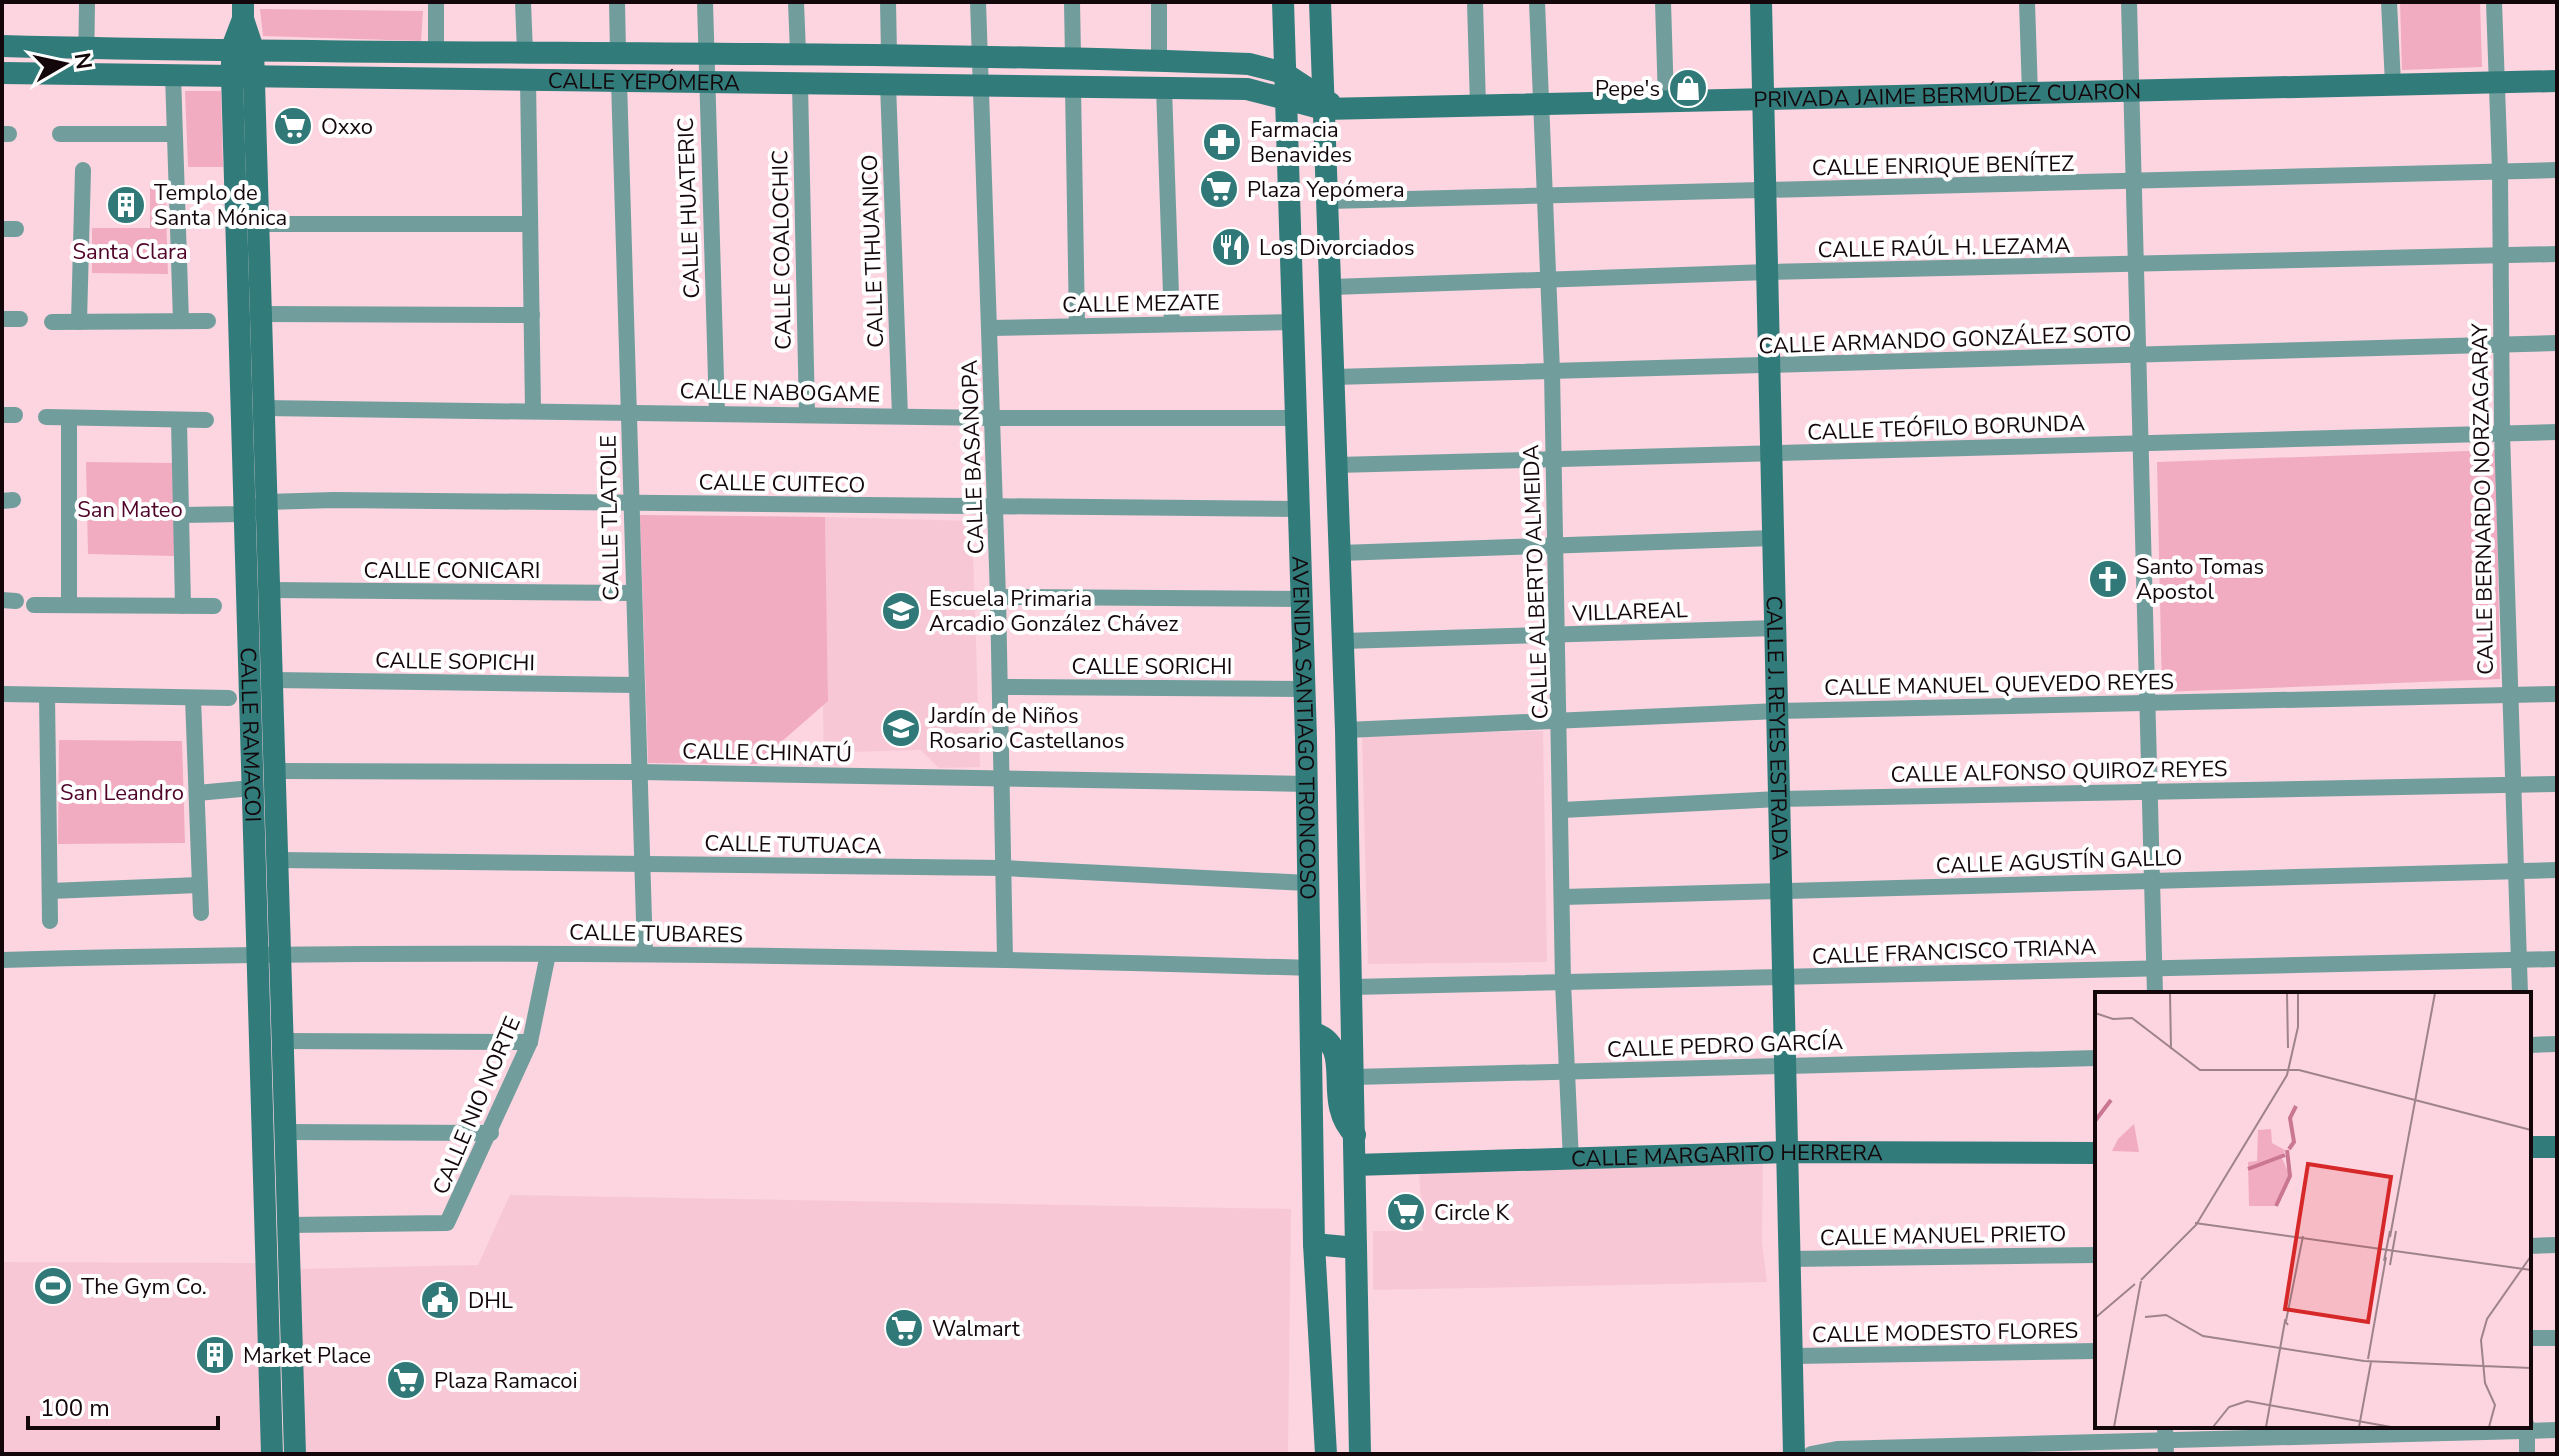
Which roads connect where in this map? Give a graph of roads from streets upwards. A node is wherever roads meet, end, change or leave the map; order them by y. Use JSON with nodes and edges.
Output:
{"nodes":[{"id":1,"x":87,"y":2,"type":"edge"},
{"id":2,"x":436,"y":2,"type":"edge"},
{"id":3,"x":523,"y":2,"type":"edge"},
{"id":4,"x":617,"y":2,"type":"edge"},
{"id":5,"x":705,"y":2,"type":"edge"},
{"id":6,"x":796,"y":2,"type":"edge"},
{"id":7,"x":888,"y":2,"type":"edge"},
{"id":8,"x":978,"y":2,"type":"edge"},
{"id":9,"x":1072,"y":2,"type":"edge"},
{"id":10,"x":1159,"y":2,"type":"edge"},
{"id":11,"x":1283,"y":2,"type":"edge"},
{"id":12,"x":1320,"y":2,"type":"edge"},
{"id":13,"x":1475,"y":2,"type":"edge"},
{"id":14,"x":1537,"y":2,"type":"edge"},
{"id":15,"x":1663,"y":2,"type":"edge"},
{"id":16,"x":1761,"y":2,"type":"edge"},
{"id":17,"x":2027,"y":2,"type":"edge"},
{"id":18,"x":2129,"y":2,"type":"edge"},
{"id":19,"x":2389,"y":2,"type":"edge"},
{"id":20,"x":2494,"y":2,"type":"edge"},
{"id":21,"x":243,"y":10,"type":"edge"},
{"id":22,"x":1320,"y":32,"type":"junction"},
{"id":23,"x":2,"y":46,"type":"edge"},
{"id":24,"x":86,"y":48,"type":"junction"},
{"id":25,"x":242,"y":48,"type":"junction"},
{"id":26,"x":436,"y":49,"type":"junction"},
{"id":27,"x":618,"y":52,"type":"junction"},
{"id":28,"x":706,"y":52,"type":"junction"},
{"id":29,"x":525,"y":53,"type":"junction"},
{"id":30,"x":798,"y":53,"type":"junction"},
{"id":31,"x":889,"y":54,"type":"junction"},
{"id":32,"x":979,"y":54,"type":"junction"},
{"id":33,"x":1073,"y":57,"type":"junction"},
{"id":34,"x":1159,"y":60,"type":"junction"},
{"id":35,"x":2,"y":73,"type":"edge"},
{"id":36,"x":1284,"y":73,"type":"junction"},
{"id":37,"x":86,"y":75,"type":"junction"},
{"id":38,"x":173,"y":75,"type":"junction"},
{"id":39,"x":243,"y":76,"type":"junction"},
{"id":40,"x":528,"y":80,"type":"junction"},
{"id":41,"x":619,"y":81,"type":"junction"},
{"id":42,"x":2557,"y":81,"type":"edge"},
{"id":43,"x":706,"y":84,"type":"junction"},
{"id":44,"x":800,"y":84,"type":"junction"},
{"id":45,"x":888,"y":84,"type":"junction"},
{"id":46,"x":2393,"y":84,"type":"junction"},
{"id":47,"x":2496,"y":84,"type":"junction"},
{"id":48,"x":979,"y":85,"type":"junction"},
{"id":49,"x":1073,"y":87,"type":"junction"},
{"id":50,"x":1164,"y":88,"type":"junction"},
{"id":51,"x":1247,"y":89,"type":"junction"},
{"id":52,"x":2131,"y":91,"type":"junction"},
{"id":53,"x":2030,"y":94,"type":"junction"},
{"id":54,"x":1286,"y":98,"type":"junction"},
{"id":55,"x":1764,"y":101,"type":"junction"},
{"id":56,"x":1666,"y":102,"type":"junction"},
{"id":57,"x":1328,"y":105,"type":"junction"},
{"id":58,"x":1540,"y":105,"type":"junction"},
{"id":59,"x":1478,"y":106,"type":"junction"},
{"id":60,"x":60,"y":134,"type":"dead end"},
{"id":61,"x":174,"y":134,"type":"junction"},
{"id":62,"x":83,"y":170,"type":"dead end"},
{"id":63,"x":2557,"y":170,"type":"edge"},
{"id":64,"x":2500,"y":171,"type":"junction"},
{"id":65,"x":2133,"y":182,"type":"junction"},
{"id":66,"x":1767,"y":191,"type":"junction"},
{"id":67,"x":1546,"y":197,"type":"junction"},
{"id":68,"x":1329,"y":201,"type":"junction"},
{"id":69,"x":258,"y":224,"type":"junction"},
{"id":70,"x":529,"y":224,"type":"junction"},
{"id":71,"x":2499,"y":254,"type":"junction"},
{"id":72,"x":2557,"y":254,"type":"edge"},
{"id":73,"x":2136,"y":265,"type":"junction"},
{"id":74,"x":1768,"y":272,"type":"junction"},
{"id":75,"x":1548,"y":282,"type":"junction"},
{"id":76,"x":1332,"y":287,"type":"junction"},
{"id":77,"x":261,"y":314,"type":"junction"},
{"id":78,"x":532,"y":315,"type":"junction"},
{"id":79,"x":2,"y":319,"type":"edge"},
{"id":80,"x":20,"y":319,"type":"dead end"},
{"id":81,"x":181,"y":321,"type":"junction"},
{"id":82,"x":208,"y":321,"type":"dead end"},
{"id":83,"x":52,"y":322,"type":"dead end"},
{"id":84,"x":79,"y":322,"type":"junction"},
{"id":85,"x":1293,"y":322,"type":"junction"},
{"id":86,"x":1172,"y":324,"type":"junction"},
{"id":87,"x":1077,"y":326,"type":"junction"},
{"id":88,"x":990,"y":328,"type":"junction"},
{"id":89,"x":2557,"y":343,"type":"edge"},
{"id":90,"x":2501,"y":345,"type":"junction"},
{"id":91,"x":2137,"y":355,"type":"junction"},
{"id":92,"x":1770,"y":366,"type":"junction"},
{"id":93,"x":1552,"y":371,"type":"junction"},
{"id":94,"x":1334,"y":377,"type":"junction"},
{"id":95,"x":263,"y":408,"type":"junction"},
{"id":96,"x":533,"y":410,"type":"junction"},
{"id":97,"x":629,"y":411,"type":"junction"},
{"id":98,"x":717,"y":413,"type":"junction"},
{"id":99,"x":807,"y":415,"type":"junction"},
{"id":100,"x":900,"y":416,"type":"junction"},
{"id":101,"x":46,"y":417,"type":"dead end"},
{"id":102,"x":69,"y":418,"type":"junction"},
{"id":103,"x":992,"y":418,"type":"junction"},
{"id":104,"x":1297,"y":418,"type":"junction"},
{"id":105,"x":179,"y":420,"type":"junction"},
{"id":106,"x":206,"y":420,"type":"dead end"},
{"id":107,"x":2557,"y":432,"type":"edge"},
{"id":108,"x":2502,"y":433,"type":"junction"},
{"id":109,"x":2140,"y":442,"type":"junction"},
{"id":110,"x":1772,"y":455,"type":"junction"},
{"id":111,"x":1554,"y":457,"type":"junction"},
{"id":112,"x":1337,"y":465,"type":"junction"},
{"id":113,"x":266,"y":502,"type":"junction"},
{"id":114,"x":631,"y":503,"type":"junction"},
{"id":115,"x":995,"y":507,"type":"junction"},
{"id":116,"x":1299,"y":509,"type":"junction"},
{"id":117,"x":243,"y":514,"type":"junction"},
{"id":118,"x":181,"y":515,"type":"junction"},
{"id":119,"x":1773,"y":538,"type":"junction"},
{"id":120,"x":1556,"y":548,"type":"junction"},
{"id":121,"x":1340,"y":553,"type":"junction"},
{"id":122,"x":270,"y":590,"type":"junction"},
{"id":123,"x":633,"y":593,"type":"junction"},
{"id":124,"x":998,"y":597,"type":"junction"},
{"id":125,"x":1301,"y":599,"type":"junction"},
{"id":126,"x":34,"y":605,"type":"dead end"},
{"id":127,"x":69,"y":605,"type":"junction"},
{"id":128,"x":183,"y":606,"type":"junction"},
{"id":129,"x":214,"y":606,"type":"dead end"},
{"id":130,"x":1776,"y":628,"type":"junction"},
{"id":131,"x":1558,"y":635,"type":"junction"},
{"id":132,"x":1343,"y":641,"type":"junction"},
{"id":133,"x":274,"y":680,"type":"junction"},
{"id":134,"x":636,"y":685,"type":"junction"},
{"id":135,"x":1000,"y":687,"type":"junction"},
{"id":136,"x":1304,"y":689,"type":"junction"},
{"id":137,"x":4,"y":694,"type":"dead end"},
{"id":138,"x":2557,"y":694,"type":"edge"},
{"id":139,"x":47,"y":695,"type":"junction"},
{"id":140,"x":2509,"y":697,"type":"junction"},
{"id":141,"x":193,"y":698,"type":"junction"},
{"id":142,"x":229,"y":698,"type":"dead end"},
{"id":143,"x":2147,"y":702,"type":"junction"},
{"id":144,"x":1778,"y":711,"type":"junction"},
{"id":145,"x":1561,"y":723,"type":"junction"},
{"id":146,"x":1346,"y":730,"type":"junction"},
{"id":147,"x":275,"y":771,"type":"junction"},
{"id":148,"x":641,"y":772,"type":"junction"},
{"id":149,"x":1001,"y":778,"type":"junction"},
{"id":150,"x":1307,"y":784,"type":"junction"},
{"id":151,"x":2557,"y":784,"type":"edge"},
{"id":152,"x":2512,"y":785,"type":"junction"},
{"id":153,"x":252,"y":788,"type":"junction"},
{"id":154,"x":2150,"y":790,"type":"junction"},
{"id":155,"x":197,"y":793,"type":"junction"},
{"id":156,"x":1779,"y":799,"type":"junction"},
{"id":157,"x":1562,"y":810,"type":"junction"},
{"id":158,"x":278,"y":860,"type":"junction"},
{"id":159,"x":644,"y":865,"type":"junction"},
{"id":160,"x":1003,"y":868,"type":"junction"},
{"id":161,"x":2557,"y":870,"type":"edge"},
{"id":162,"x":2515,"y":871,"type":"junction"},
{"id":163,"x":2152,"y":881,"type":"junction"},
{"id":164,"x":1308,"y":883,"type":"junction"},
{"id":165,"x":199,"y":885,"type":"junction"},
{"id":166,"x":50,"y":891,"type":"junction"},
{"id":167,"x":1781,"y":891,"type":"junction"},
{"id":168,"x":1563,"y":897,"type":"junction"},
{"id":169,"x":201,"y":913,"type":"dead end"},
{"id":170,"x":50,"y":921,"type":"dead end"},
{"id":171,"x":268,"y":953,"type":"junction"},
{"id":172,"x":548,"y":954,"type":"junction"},
{"id":173,"x":645,"y":954,"type":"junction"},
{"id":174,"x":1005,"y":959,"type":"junction"},
{"id":175,"x":2557,"y":959,"type":"edge"},
{"id":176,"x":2,"y":960,"type":"edge"},
{"id":177,"x":2519,"y":960,"type":"junction"},
{"id":178,"x":1310,"y":968,"type":"junction"},
{"id":179,"x":2155,"y":968,"type":"junction"},
{"id":180,"x":1784,"y":978,"type":"junction"},
{"id":181,"x":1563,"y":982,"type":"junction"},
{"id":182,"x":1352,"y":987,"type":"junction"},
{"id":183,"x":2155,"y":992,"type":"edge"},
{"id":184,"x":2520,"y":992,"type":"edge"},
{"id":185,"x":1311,"y":1032,"type":"junction"},
{"id":186,"x":281,"y":1041,"type":"junction"},
{"id":187,"x":530,"y":1042,"type":"junction"},
{"id":188,"x":2557,"y":1044,"type":"edge"},
{"id":189,"x":2531,"y":1045,"type":"edge"},
{"id":190,"x":2095,"y":1058,"type":"edge"},
{"id":191,"x":1787,"y":1065,"type":"junction"},
{"id":192,"x":1568,"y":1072,"type":"junction"},
{"id":193,"x":1354,"y":1077,"type":"junction"},
{"id":194,"x":284,"y":1132,"type":"junction"},
{"id":195,"x":491,"y":1133,"type":"junction"},
{"id":196,"x":1356,"y":1135,"type":"junction"},
{"id":197,"x":2531,"y":1147,"type":"edge"},
{"id":198,"x":2557,"y":1147,"type":"edge"},
{"id":199,"x":1788,"y":1152,"type":"junction"},
{"id":200,"x":2095,"y":1153,"type":"edge"},
{"id":201,"x":1571,"y":1161,"type":"junction"},
{"id":202,"x":1355,"y":1165,"type":"junction"},
{"id":203,"x":288,"y":1225,"type":"junction"},
{"id":204,"x":1314,"y":1244,"type":"junction"},
{"id":205,"x":2557,"y":1245,"type":"edge"},
{"id":206,"x":2531,"y":1246,"type":"edge"},
{"id":207,"x":1356,"y":1248,"type":"junction"},
{"id":208,"x":2095,"y":1255,"type":"edge"},
{"id":209,"x":1789,"y":1259,"type":"junction"},
{"id":210,"x":2531,"y":1338,"type":"edge"},
{"id":211,"x":2557,"y":1338,"type":"edge"},
{"id":212,"x":2095,"y":1351,"type":"edge"},
{"id":213,"x":1794,"y":1356,"type":"junction"},
{"id":214,"x":2527,"y":1428,"type":"edge"},
{"id":215,"x":2557,"y":1430,"type":"edge"},
{"id":216,"x":2166,"y":1441,"type":"edge"},
{"id":217,"x":272,"y":1454,"type":"edge"},
{"id":218,"x":295,"y":1454,"type":"edge"},
{"id":219,"x":1326,"y":1454,"type":"edge"},
{"id":220,"x":1360,"y":1454,"type":"edge"},
{"id":221,"x":1794,"y":1454,"type":"edge"},
{"id":222,"x":1811,"y":1454,"type":"edge"},
{"id":223,"x":2527,"y":1454,"type":"edge"}],
"edges":[{"from":1,"to":24,"type":"street"},
{"from":2,"to":26,"type":"street"},
{"from":3,"to":29,"type":"street"},
{"from":4,"to":27,"type":"street"},
{"from":5,"to":28,"type":"street","name":"CALLE HUATERIC"},
{"from":6,"to":30,"type":"street"},
{"from":7,"to":31,"type":"street"},
{"from":8,"to":32,"type":"street","name":"CALLE BASANOPA"},
{"from":9,"to":33,"type":"street"},
{"from":10,"to":34,"type":"street"},
{"from":11,"to":36,"type":"street","name":"AVENIDA SANTIAGO TRONCOSO"},
{"from":12,"to":22,"type":"street","name":"AVENIDA SANTIAGO TRONCOSO"},
{"from":13,"to":59,"type":"street"},
{"from":14,"to":58,"type":"street","name":"CALLE ALBERTO ALMEIDA"},
{"from":15,"to":56,"type":"street"},
{"from":16,"to":55,"type":"street","name":"CALLE J. REYES ESTRADA"},
{"from":17,"to":53,"type":"street"},
{"from":18,"to":52,"type":"street"},
{"from":19,"to":46,"type":"street"},
{"from":20,"to":47,"type":"street","name":"CALLE BERNARDO NORZAGARAY"},
{"from":21,"to":25,"type":"street","name":"CALLE RAMACOI"},
{"from":22,"to":36,"type":"street"},
{"from":22,"to":57,"type":"street","name":"AVENIDA SANTIAGO TRONCOSO"},
{"from":23,"to":24,"type":"street","name":"CALLE YEPÓMERA"},
{"from":24,"to":25,"type":"street","name":"CALLE YEPÓMERA"},
{"from":24,"to":37,"type":"street"},
{"from":25,"to":26,"type":"street","name":"CALLE YEPÓMERA"},
{"from":25,"to":39,"type":"street","name":"CALLE RAMACOI"},
{"from":26,"to":29,"type":"street","name":"CALLE YEPÓMERA"},
{"from":27,"to":28,"type":"street","name":"CALLE YEPÓMERA"},
{"from":27,"to":29,"type":"street","name":"CALLE YEPÓMERA"},
{"from":28,"to":30,"type":"street","name":"CALLE YEPÓMERA"},
{"from":28,"to":43,"type":"street","name":"CALLE HUATERIC"},
{"from":30,"to":31,"type":"street","name":"CALLE YEPÓMERA"},
{"from":31,"to":32,"type":"street","name":"CALLE YEPÓMERA"},
{"from":32,"to":33,"type":"street","name":"CALLE YEPÓMERA"},
{"from":32,"to":48,"type":"street","name":"CALLE BASANOPA"},
{"from":33,"to":34,"type":"street","name":"CALLE YEPÓMERA"},
{"from":34,"to":36,"type":"street","name":"CALLE YEPÓMERA"},
{"from":35,"to":37,"type":"street","name":"CALLE YEPÓMERA"},
{"from":36,"to":51,"type":"street"},
{"from":36,"to":54,"type":"street","name":"AVENIDA SANTIAGO TRONCOSO"},
{"from":36,"to":57,"type":"street"},
{"from":37,"to":38,"type":"street","name":"CALLE YEPÓMERA"},
{"from":38,"to":39,"type":"street","name":"CALLE YEPÓMERA"},
{"from":38,"to":61,"type":"street"},
{"from":39,"to":40,"type":"street","name":"CALLE YEPÓMERA"},
{"from":39,"to":69,"type":"street","name":"CALLE RAMACOI"},
{"from":39,"to":117,"type":"street","name":"CALLE RAMACOI"},
{"from":40,"to":41,"type":"street","name":"CALLE YEPÓMERA"},
{"from":40,"to":70,"type":"street"},
{"from":41,"to":43,"type":"street","name":"CALLE YEPÓMERA"},
{"from":41,"to":97,"type":"street","name":"CALLE TLATOLE"},
{"from":42,"to":47,"type":"street","name":"PRIVADA JAIME BERMÚDEZ CUARON"},
{"from":43,"to":44,"type":"street","name":"CALLE YEPÓMERA"},
{"from":43,"to":98,"type":"street","name":"CALLE HUATERIC"},
{"from":44,"to":45,"type":"street","name":"CALLE YEPÓMERA"},
{"from":44,"to":99,"type":"street","name":"CALLE COALOCHIC"},
{"from":45,"to":48,"type":"street","name":"CALLE YEPÓMERA"},
{"from":45,"to":100,"type":"street","name":"CALLE TIHUANICO"},
{"from":46,"to":47,"type":"street","name":"PRIVADA JAIME BERMÚDEZ CUARON"},
{"from":46,"to":52,"type":"street","name":"PRIVADA JAIME BERMÚDEZ CUARON"},
{"from":47,"to":64,"type":"street","name":"CALLE BERNARDO NORZAGARAY"},
{"from":48,"to":49,"type":"street","name":"CALLE YEPÓMERA"},
{"from":48,"to":88,"type":"street","name":"CALLE BASANOPA"},
{"from":49,"to":50,"type":"street","name":"CALLE YEPÓMERA"},
{"from":49,"to":87,"type":"street"},
{"from":50,"to":51,"type":"street","name":"CALLE YEPÓMERA"},
{"from":50,"to":86,"type":"street"},
{"from":51,"to":54,"type":"street","name":"CALLE YEPÓMERA"},
{"from":52,"to":53,"type":"street","name":"PRIVADA JAIME BERMÚDEZ CUARON"},
{"from":52,"to":65,"type":"street"},
{"from":53,"to":55,"type":"street","name":"PRIVADA JAIME BERMÚDEZ CUARON"},
{"from":54,"to":57,"type":"street","name":"CALLE YEPÓMERA"},
{"from":54,"to":85,"type":"street","name":"AVENIDA SANTIAGO TRONCOSO"},
{"from":55,"to":56,"type":"street","name":"PRIVADA JAIME BERMÚDEZ CUARON"},
{"from":55,"to":66,"type":"street","name":"CALLE J. REYES ESTRADA"},
{"from":56,"to":58,"type":"street","name":"PRIVADA JAIME BERMÚDEZ CUARON"},
{"from":57,"to":59,"type":"street","name":"PRIVADA JAIME BERMÚDEZ CUARON"},
{"from":57,"to":68,"type":"street","name":"AVENIDA SANTIAGO TRONCOSO"},
{"from":58,"to":59,"type":"street","name":"PRIVADA JAIME BERMÚDEZ CUARON"},
{"from":58,"to":67,"type":"street","name":"CALLE ALBERTO ALMEIDA"},
{"from":60,"to":61,"type":"street"},
{"from":61,"to":81,"type":"street"},
{"from":62,"to":84,"type":"street"},
{"from":63,"to":64,"type":"street","name":"CALLE ENRIQUE BENÍTEZ"},
{"from":64,"to":65,"type":"street","name":"CALLE ENRIQUE BENÍTEZ"},
{"from":64,"to":71,"type":"street","name":"CALLE BERNARDO NORZAGARAY"},
{"from":65,"to":66,"type":"street","name":"CALLE ENRIQUE BENÍTEZ"},
{"from":65,"to":73,"type":"street"},
{"from":66,"to":67,"type":"street","name":"CALLE ENRIQUE BENÍTEZ"},
{"from":66,"to":74,"type":"street","name":"CALLE J. REYES ESTRADA"},
{"from":67,"to":68,"type":"street","name":"CALLE ENRIQUE BENÍTEZ"},
{"from":67,"to":75,"type":"street","name":"CALLE ALBERTO ALMEIDA"},
{"from":68,"to":76,"type":"street","name":"AVENIDA SANTIAGO TRONCOSO"},
{"from":69,"to":70,"type":"street"},
{"from":69,"to":77,"type":"street","name":"CALLE RAMACOI"},
{"from":70,"to":78,"type":"street"},
{"from":71,"to":72,"type":"street","name":"CALLE RAÚL H. LEZAMA"},
{"from":71,"to":73,"type":"street","name":"CALLE RAÚL H. LEZAMA"},
{"from":71,"to":90,"type":"street","name":"CALLE BERNARDO NORZAGARAY"},
{"from":73,"to":74,"type":"street","name":"CALLE RAÚL H. LEZAMA"},
{"from":73,"to":91,"type":"street"},
{"from":74,"to":75,"type":"street","name":"CALLE RAÚL H. LEZAMA"},
{"from":74,"to":92,"type":"street","name":"CALLE J. REYES ESTRADA"},
{"from":75,"to":76,"type":"street","name":"CALLE RAÚL H. LEZAMA"},
{"from":75,"to":93,"type":"street","name":"CALLE ALBERTO ALMEIDA"},
{"from":76,"to":94,"type":"street","name":"AVENIDA SANTIAGO TRONCOSO"},
{"from":77,"to":78,"type":"street"},
{"from":77,"to":95,"type":"street","name":"CALLE RAMACOI"},
{"from":78,"to":96,"type":"street"},
{"from":79,"to":80,"type":"street"},
{"from":81,"to":82,"type":"street"},
{"from":81,"to":84,"type":"street"},
{"from":83,"to":84,"type":"street"},
{"from":85,"to":86,"type":"street","name":"CALLE MEZATE"},
{"from":85,"to":104,"type":"street","name":"AVENIDA SANTIAGO TRONCOSO"},
{"from":86,"to":87,"type":"street","name":"CALLE MEZATE"},
{"from":87,"to":88,"type":"street","name":"CALLE MEZATE"},
{"from":88,"to":103,"type":"street","name":"CALLE BASANOPA"},
{"from":89,"to":90,"type":"street","name":"CALLE ARMANDO GONZÁLEZ SOTO"},
{"from":90,"to":91,"type":"street","name":"CALLE ARMANDO GONZÁLEZ SOTO"},
{"from":90,"to":108,"type":"street","name":"CALLE BERNARDO NORZAGARAY"},
{"from":91,"to":92,"type":"street","name":"CALLE ARMANDO GONZÁLEZ SOTO"},
{"from":91,"to":109,"type":"street"},
{"from":92,"to":93,"type":"street","name":"CALLE ARMANDO GONZÁLEZ SOTO"},
{"from":92,"to":110,"type":"street","name":"CALLE J. REYES ESTRADA"},
{"from":93,"to":94,"type":"street","name":"CALLE ARMANDO GONZÁLEZ SOTO"},
{"from":93,"to":111,"type":"street","name":"CALLE ALBERTO ALMEIDA"},
{"from":94,"to":112,"type":"street","name":"AVENIDA SANTIAGO TRONCOSO"},
{"from":95,"to":96,"type":"street","name":"CALLE NABOGAME"},
{"from":95,"to":113,"type":"street","name":"CALLE RAMACOI"},
{"from":96,"to":97,"type":"street","name":"CALLE NABOGAME"},
{"from":97,"to":98,"type":"street","name":"CALLE NABOGAME"},
{"from":97,"to":114,"type":"street","name":"CALLE TLATOLE"},
{"from":98,"to":99,"type":"street","name":"CALLE NABOGAME"},
{"from":99,"to":100,"type":"street","name":"CALLE NABOGAME"},
{"from":100,"to":103,"type":"street","name":"CALLE NABOGAME"},
{"from":101,"to":102,"type":"street"},
{"from":102,"to":105,"type":"street"},
{"from":102,"to":127,"type":"street"},
{"from":103,"to":104,"type":"street","name":"CALLE NABOGAME"},
{"from":103,"to":115,"type":"street","name":"CALLE BASANOPA"},
{"from":104,"to":116,"type":"street","name":"AVENIDA SANTIAGO TRONCOSO"},
{"from":105,"to":106,"type":"street"},
{"from":105,"to":118,"type":"street"},
{"from":107,"to":108,"type":"street","name":"CALLE TEÓFILO BORUNDA"},
{"from":108,"to":109,"type":"street","name":"CALLE TEÓFILO BORUNDA"},
{"from":108,"to":140,"type":"street","name":"CALLE BERNARDO NORZAGARAY"},
{"from":109,"to":110,"type":"street","name":"CALLE TEÓFILO BORUNDA"},
{"from":109,"to":143,"type":"street"},
{"from":110,"to":111,"type":"street","name":"CALLE TEÓFILO BORUNDA"},
{"from":110,"to":119,"type":"street","name":"CALLE J. REYES ESTRADA"},
{"from":111,"to":112,"type":"street","name":"CALLE TEÓFILO BORUNDA"},
{"from":111,"to":120,"type":"street","name":"CALLE ALBERTO ALMEIDA"},
{"from":112,"to":121,"type":"street","name":"AVENIDA SANTIAGO TRONCOSO"},
{"from":113,"to":114,"type":"street","name":"CALLE CUITECO"},
{"from":113,"to":117,"type":"street"},
{"from":113,"to":122,"type":"street","name":"CALLE RAMACOI"},
{"from":114,"to":115,"type":"street","name":"CALLE CUITECO"},
{"from":114,"to":123,"type":"street","name":"CALLE TLATOLE"},
{"from":115,"to":116,"type":"street","name":"CALLE CUITECO"},
{"from":115,"to":124,"type":"street","name":"CALLE BASANOPA"},
{"from":116,"to":125,"type":"street","name":"AVENIDA SANTIAGO TRONCOSO"},
{"from":117,"to":118,"type":"street"},
{"from":117,"to":153,"type":"street","name":"CALLE RAMACOI"},
{"from":118,"to":128,"type":"street"},
{"from":119,"to":120,"type":"street"},
{"from":119,"to":130,"type":"street","name":"CALLE J. REYES ESTRADA"},
{"from":120,"to":121,"type":"street"},
{"from":120,"to":131,"type":"street","name":"CALLE ALBERTO ALMEIDA"},
{"from":121,"to":132,"type":"street","name":"AVENIDA SANTIAGO TRONCOSO"},
{"from":122,"to":123,"type":"street","name":"CALLE CONICARI"},
{"from":122,"to":133,"type":"street","name":"CALLE RAMACOI"},
{"from":123,"to":134,"type":"street","name":"CALLE TLATOLE"},
{"from":124,"to":125,"type":"street"},
{"from":124,"to":135,"type":"street","name":"CALLE BASANOPA"},
{"from":125,"to":136,"type":"street","name":"AVENIDA SANTIAGO TRONCOSO"},
{"from":126,"to":127,"type":"street"},
{"from":127,"to":128,"type":"street"},
{"from":128,"to":129,"type":"street"},
{"from":130,"to":131,"type":"street","name":"VILLAREAL"},
{"from":130,"to":144,"type":"street","name":"CALLE J. REYES ESTRADA"},
{"from":131,"to":132,"type":"street","name":"VILLAREAL"},
{"from":131,"to":145,"type":"street","name":"CALLE ALBERTO ALMEIDA"},
{"from":132,"to":146,"type":"street","name":"AVENIDA SANTIAGO TRONCOSO"},
{"from":133,"to":134,"type":"street","name":"CALLE SOPICHI"},
{"from":133,"to":147,"type":"street","name":"CALLE RAMACOI"},
{"from":134,"to":148,"type":"street","name":"CALLE TLATOLE"},
{"from":135,"to":136,"type":"street","name":"CALLE SORICHI"},
{"from":135,"to":149,"type":"street","name":"CALLE BASANOPA"},
{"from":136,"to":150,"type":"street","name":"AVENIDA SANTIAGO TRONCOSO"},
{"from":137,"to":139,"type":"street"},
{"from":138,"to":140,"type":"street","name":"CALLE MANUEL QUEVEDO REYES"},
{"from":139,"to":141,"type":"street"},
{"from":139,"to":166,"type":"street"},
{"from":140,"to":143,"type":"street","name":"CALLE MANUEL QUEVEDO REYES"},
{"from":140,"to":152,"type":"street","name":"CALLE BERNARDO NORZAGARAY"},
{"from":141,"to":142,"type":"street"},
{"from":141,"to":155,"type":"street"},
{"from":143,"to":144,"type":"street","name":"CALLE MANUEL QUEVEDO REYES"},
{"from":143,"to":154,"type":"street"},
{"from":144,"to":145,"type":"street","name":"CALLE MANUEL QUEVEDO REYES"},
{"from":144,"to":156,"type":"street","name":"CALLE J. REYES ESTRADA"},
{"from":145,"to":146,"type":"street","name":"CALLE MANUEL QUEVEDO REYES"},
{"from":145,"to":157,"type":"street","name":"CALLE ALBERTO ALMEIDA"},
{"from":146,"to":182,"type":"street","name":"AVENIDA SANTIAGO TRONCOSO"},
{"from":147,"to":148,"type":"street","name":"CALLE CHINATÚ"},
{"from":147,"to":158,"type":"street","name":"CALLE RAMACOI"},
{"from":148,"to":149,"type":"street","name":"CALLE CHINATÚ"},
{"from":148,"to":159,"type":"street","name":"CALLE TLATOLE"},
{"from":149,"to":150,"type":"street","name":"CALLE CHINATÚ"},
{"from":149,"to":160,"type":"street","name":"CALLE BASANOPA"},
{"from":150,"to":164,"type":"street","name":"AVENIDA SANTIAGO TRONCOSO"},
{"from":151,"to":152,"type":"street","name":"CALLE ALFONSO QUIROZ REYES"},
{"from":152,"to":154,"type":"street","name":"CALLE ALFONSO QUIROZ REYES"},
{"from":152,"to":162,"type":"street","name":"CALLE BERNARDO NORZAGARAY"},
{"from":153,"to":155,"type":"street"},
{"from":153,"to":171,"type":"street","name":"CALLE RAMACOI"},
{"from":154,"to":156,"type":"street","name":"CALLE ALFONSO QUIROZ REYES"},
{"from":154,"to":163,"type":"street"},
{"from":155,"to":165,"type":"street"},
{"from":156,"to":157,"type":"street","name":"CALLE ALFONSO QUIROZ REYES"},
{"from":156,"to":167,"type":"street","name":"CALLE J. REYES ESTRADA"},
{"from":157,"to":168,"type":"street","name":"CALLE ALBERTO ALMEIDA"},
{"from":158,"to":159,"type":"street","name":"CALLE TUTUACA"},
{"from":158,"to":171,"type":"street","name":"CALLE RAMACOI"},
{"from":159,"to":160,"type":"street","name":"CALLE TUTUACA"},
{"from":159,"to":173,"type":"street","name":"CALLE TLATOLE"},
{"from":160,"to":164,"type":"street","name":"CALLE TUTUACA"},
{"from":160,"to":174,"type":"street","name":"CALLE BASANOPA"},
{"from":161,"to":162,"type":"street","name":"CALLE AGUSTÍN GALLO"},
{"from":162,"to":163,"type":"street","name":"CALLE AGUSTÍN GALLO"},
{"from":162,"to":177,"type":"street","name":"CALLE BERNARDO NORZAGARAY"},
{"from":163,"to":167,"type":"street","name":"CALLE AGUSTÍN GALLO"},
{"from":163,"to":179,"type":"street"},
{"from":164,"to":178,"type":"street","name":"AVENIDA SANTIAGO TRONCOSO"},
{"from":165,"to":166,"type":"street"},
{"from":165,"to":169,"type":"street"},
{"from":166,"to":170,"type":"street"},
{"from":167,"to":168,"type":"street","name":"CALLE AGUSTÍN GALLO"},
{"from":167,"to":180,"type":"street","name":"CALLE J. REYES ESTRADA"},
{"from":168,"to":181,"type":"street","name":"CALLE ALBERTO ALMEIDA"},
{"from":171,"to":172,"type":"street","name":"CALLE TUBARES"},
{"from":171,"to":176,"type":"street","name":"CALLE TUBARES"},
{"from":171,"to":186,"type":"street","name":"CALLE RAMACOI"},
{"from":171,"to":217,"type":"street","name":"CALLE RAMACOI"},
{"from":172,"to":173,"type":"street","name":"CALLE TUBARES"},
{"from":172,"to":187,"type":"street","name":"CALLE NIO NORTE"},
{"from":173,"to":174,"type":"street","name":"CALLE TUBARES"},
{"from":174,"to":178,"type":"street","name":"CALLE TUBARES"},
{"from":175,"to":177,"type":"street","name":"CALLE FRANCISCO TRIANA"},
{"from":177,"to":179,"type":"street","name":"CALLE FRANCISCO TRIANA"},
{"from":177,"to":184,"type":"street","name":"CALLE BERNARDO NORZAGARAY"},
{"from":178,"to":185,"type":"street","name":"AVENIDA SANTIAGO TRONCOSO"},
{"from":179,"to":180,"type":"street","name":"CALLE FRANCISCO TRIANA"},
{"from":179,"to":183,"type":"street"},
{"from":180,"to":181,"type":"street","name":"CALLE FRANCISCO TRIANA"},
{"from":180,"to":191,"type":"street","name":"CALLE J. REYES ESTRADA"},
{"from":181,"to":182,"type":"street","name":"CALLE FRANCISCO TRIANA"},
{"from":181,"to":192,"type":"street","name":"CALLE ALBERTO ALMEIDA"},
{"from":182,"to":193,"type":"street","name":"AVENIDA SANTIAGO TRONCOSO"},
{"from":185,"to":196,"type":"street"},
{"from":185,"to":204,"type":"street","name":"AVENIDA SANTIAGO TRONCOSO"},
{"from":186,"to":187,"type":"street"},
{"from":186,"to":194,"type":"street","name":"CALLE RAMACOI"},
{"from":187,"to":195,"type":"street","name":"CALLE NIO NORTE"},
{"from":188,"to":189,"type":"street"},
{"from":190,"to":191,"type":"street","name":"CALLE PEDRO GARCÍA"},
{"from":191,"to":192,"type":"street","name":"CALLE PEDRO GARCÍA"},
{"from":191,"to":199,"type":"street","name":"CALLE J. REYES ESTRADA"},
{"from":192,"to":193,"type":"street","name":"CALLE PEDRO GARCÍA"},
{"from":192,"to":201,"type":"street","name":"CALLE ALBERTO ALMEIDA"},
{"from":193,"to":196,"type":"street","name":"AVENIDA SANTIAGO TRONCOSO"},
{"from":194,"to":195,"type":"street"},
{"from":194,"to":203,"type":"street","name":"CALLE RAMACOI"},
{"from":195,"to":203,"type":"street","name":"CALLE NIO NORTE"},
{"from":196,"to":202,"type":"street","name":"AVENIDA SANTIAGO TRONCOSO"},
{"from":197,"to":198,"type":"street"},
{"from":199,"to":200,"type":"street","name":"CALLE MARGARITO HERRERA"},
{"from":199,"to":201,"type":"street","name":"CALLE MARGARITO HERRERA"},
{"from":199,"to":209,"type":"street","name":"CALLE J. REYES ESTRADA"},
{"from":201,"to":202,"type":"street","name":"CALLE MARGARITO HERRERA"},
{"from":202,"to":207,"type":"street","name":"AVENIDA SANTIAGO TRONCOSO"},
{"from":203,"to":218,"type":"street","name":"CALLE RAMACOI"},
{"from":204,"to":207,"type":"street"},
{"from":204,"to":219,"type":"street","name":"AVENIDA SANTIAGO TRONCOSO"},
{"from":205,"to":206,"type":"street"},
{"from":207,"to":220,"type":"street","name":"AVENIDA SANTIAGO TRONCOSO"},
{"from":208,"to":209,"type":"street","name":"CALLE MANUEL PRIETO"},
{"from":209,"to":213,"type":"street","name":"CALLE J. REYES ESTRADA"},
{"from":210,"to":211,"type":"street"},
{"from":212,"to":213,"type":"street","name":"CALLE MODESTO FLORES"},
{"from":213,"to":221,"type":"street","name":"CALLE J. REYES ESTRADA"},
{"from":214,"to":215,"type":"street"},
{"from":214,"to":216,"type":"street"},
{"from":214,"to":223,"type":"street"},
{"from":216,"to":222,"type":"street"}]}
